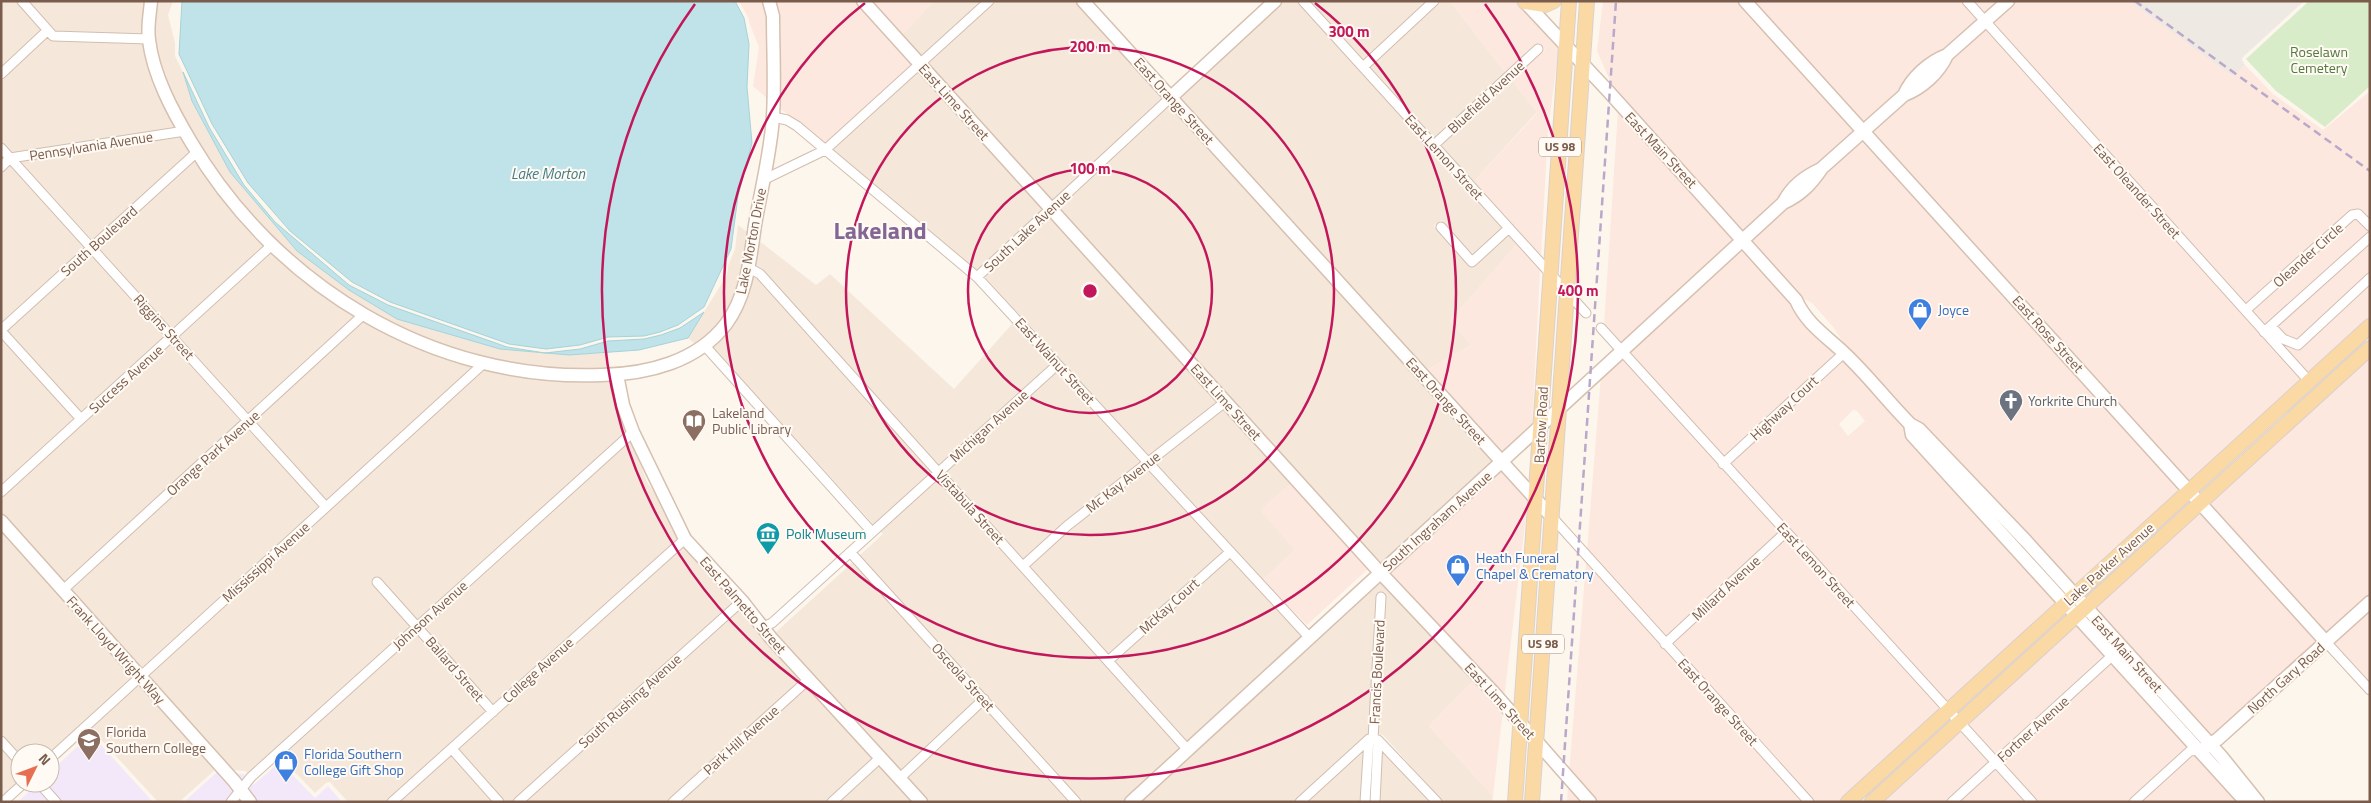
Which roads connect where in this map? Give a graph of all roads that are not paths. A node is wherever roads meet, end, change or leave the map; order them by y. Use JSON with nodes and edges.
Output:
{"nodes":[{"id":1,"x":22,"y":1,"type":"edge"},
{"id":2,"x":151,"y":1,"type":"edge"},
{"id":3,"x":769,"y":1,"type":"edge"},
{"id":4,"x":864,"y":1,"type":"edge"},
{"id":5,"x":989,"y":1,"type":"edge"},
{"id":6,"x":1083,"y":1,"type":"edge"},
{"id":7,"x":1275,"y":1,"type":"edge"},
{"id":8,"x":1302,"y":1,"type":"edge"},
{"id":9,"x":1434,"y":1,"type":"edge"},
{"id":10,"x":1554,"y":1,"type":"edge"},
{"id":11,"x":1569,"y":1,"type":"edge"},
{"id":12,"x":1587,"y":1,"type":"edge"},
{"id":13,"x":1745,"y":1,"type":"edge"},
{"id":14,"x":1966,"y":1,"type":"edge"},
{"id":15,"x":2008,"y":1,"type":"edge"},
{"id":16,"x":1524,"y":2,"type":"edge"},
{"id":17,"x":1985,"y":21,"type":"junction"},
{"id":18,"x":48,"y":30,"type":"junction"},
{"id":19,"x":149,"y":39,"type":"junction"},
{"id":20,"x":1566,"y":48,"type":"junction"},
{"id":21,"x":1538,"y":49,"type":"dead end"},
{"id":22,"x":920,"y":63,"type":"junction"},
{"id":23,"x":1583,"y":66,"type":"junction"},
{"id":24,"x":1364,"y":67,"type":"junction"},
{"id":25,"x":1,"y":74,"type":"edge"},
{"id":26,"x":1170,"y":98,"type":"junction"},
{"id":27,"x":773,"y":117,"type":"junction"},
{"id":28,"x":185,"y":131,"type":"junction"},
{"id":29,"x":1863,"y":131,"type":"junction"},
{"id":30,"x":1434,"y":145,"type":"junction"},
{"id":31,"x":1,"y":148,"type":"edge"},
{"id":32,"x":825,"y":150,"type":"junction"},
{"id":33,"x":197,"y":152,"type":"junction"},
{"id":34,"x":10,"y":158,"type":"junction"},
{"id":35,"x":1,"y":167,"type":"edge"},
{"id":36,"x":763,"y":180,"type":"junction"},
{"id":37,"x":1050,"y":209,"type":"junction"},
{"id":38,"x":1440,"y":226,"type":"dead end"},
{"id":39,"x":2370,"y":226,"type":"edge"},
{"id":40,"x":1509,"y":228,"type":"junction"},
{"id":41,"x":2370,"y":237,"type":"edge"},
{"id":42,"x":1743,"y":240,"type":"junction"},
{"id":43,"x":272,"y":245,"type":"junction"},
{"id":44,"x":92,"y":247,"type":"junction"},
{"id":45,"x":748,"y":268,"type":"junction"},
{"id":46,"x":1551,"y":275,"type":"junction"},
{"id":47,"x":977,"y":276,"type":"junction"},
{"id":48,"x":2370,"y":278,"type":"edge"},
{"id":49,"x":1566,"y":291,"type":"junction"},
{"id":50,"x":2246,"y":310,"type":"junction"},
{"id":51,"x":1586,"y":313,"type":"dead end"},
{"id":52,"x":363,"y":315,"type":"junction"},
{"id":53,"x":2370,"y":326,"type":"edge"},
{"id":54,"x":1601,"y":328,"type":"dead end"},
{"id":55,"x":2267,"y":329,"type":"junction"},
{"id":56,"x":1,"y":330,"type":"edge"},
{"id":57,"x":173,"y":336,"type":"junction"},
{"id":58,"x":2353,"y":341,"type":"junction"},
{"id":59,"x":705,"y":346,"type":"junction"},
{"id":60,"x":2370,"y":348,"type":"edge"},
{"id":61,"x":1621,"y":351,"type":"junction"},
{"id":62,"x":1844,"y":353,"type":"junction"},
{"id":63,"x":483,"y":364,"type":"junction"},
{"id":64,"x":1057,"y":364,"type":"junction"},
{"id":65,"x":617,"y":375,"type":"junction"},
{"id":66,"x":2309,"y":381,"type":"junction"},
{"id":67,"x":2321,"y":392,"type":"junction"},
{"id":68,"x":1225,"y":402,"type":"junction"},
{"id":69,"x":1558,"y":408,"type":"junction"},
{"id":70,"x":81,"y":419,"type":"junction"},
{"id":71,"x":248,"y":421,"type":"junction"},
{"id":72,"x":1541,"y":425,"type":"junction"},
{"id":73,"x":633,"y":432,"type":"junction"},
{"id":74,"x":2271,"y":437,"type":"junction"},
{"id":75,"x":1501,"y":462,"type":"junction"},
{"id":76,"x":1148,"y":463,"type":"junction"},
{"id":77,"x":1723,"y":464,"type":"junction"},
{"id":78,"x":938,"y":472,"type":"junction"},
{"id":79,"x":2190,"y":490,"type":"junction"},
{"id":80,"x":1,"y":492,"type":"edge"},
{"id":81,"x":1537,"y":501,"type":"junction"},
{"id":82,"x":2200,"y":502,"type":"junction"},
{"id":83,"x":326,"y":507,"type":"junction"},
{"id":84,"x":1552,"y":518,"type":"junction"},
{"id":85,"x":1,"y":521,"type":"edge"},
{"id":86,"x":872,"y":532,"type":"junction"},
{"id":87,"x":1786,"y":532,"type":"junction"},
{"id":88,"x":685,"y":539,"type":"junction"},
{"id":89,"x":850,"y":552,"type":"junction"},
{"id":90,"x":1230,"y":552,"type":"junction"},
{"id":91,"x":1023,"y":566,"type":"junction"},
{"id":92,"x":1381,"y":572,"type":"junction"},
{"id":93,"x":377,"y":582,"type":"dead end"},
{"id":94,"x":63,"y":590,"type":"junction"},
{"id":95,"x":1381,"y":597,"type":"dead end"},
{"id":96,"x":2070,"y":599,"type":"junction"},
{"id":97,"x":742,"y":600,"type":"junction"},
{"id":98,"x":2370,"y":602,"type":"edge"},
{"id":99,"x":2081,"y":611,"type":"junction"},
{"id":100,"x":418,"y":626,"type":"junction"},
{"id":101,"x":763,"y":627,"type":"junction"},
{"id":102,"x":1309,"y":637,"type":"junction"},
{"id":103,"x":2326,"y":642,"type":"junction"},
{"id":104,"x":1665,"y":644,"type":"junction"},
{"id":105,"x":2113,"y":655,"type":"junction"},
{"id":106,"x":1108,"y":660,"type":"junction"},
{"id":107,"x":140,"y":677,"type":"junction"},
{"id":108,"x":809,"y":679,"type":"junction"},
{"id":109,"x":2370,"y":690,"type":"edge"},
{"id":110,"x":984,"y":699,"type":"junction"},
{"id":111,"x":1948,"y":711,"type":"junction"},
{"id":112,"x":493,"y":712,"type":"junction"},
{"id":113,"x":1959,"y":722,"type":"junction"},
{"id":114,"x":1521,"y":724,"type":"junction"},
{"id":115,"x":1373,"y":739,"type":"junction"},
{"id":116,"x":1,"y":741,"type":"edge"},
{"id":117,"x":1536,"y":741,"type":"junction"},
{"id":118,"x":452,"y":748,"type":"junction"},
{"id":119,"x":2205,"y":748,"type":"junction"},
{"id":120,"x":60,"y":750,"type":"edge"},
{"id":121,"x":1188,"y":750,"type":"junction"},
{"id":122,"x":10,"y":751,"type":"edge"},
{"id":123,"x":881,"y":757,"type":"junction"},
{"id":124,"x":1996,"y":762,"type":"junction"},
{"id":125,"x":900,"y":778,"type":"junction"},
{"id":126,"x":240,"y":788,"type":"junction"},
{"id":127,"x":13,"y":793,"type":"edge"},
{"id":128,"x":3,"y":802,"type":"edge"},
{"id":129,"x":231,"y":802,"type":"edge"},
{"id":130,"x":250,"y":802,"type":"edge"},
{"id":131,"x":392,"y":802,"type":"edge"},
{"id":132,"x":499,"y":802,"type":"edge"},
{"id":133,"x":518,"y":802,"type":"edge"},
{"id":134,"x":673,"y":802,"type":"edge"},
{"id":135,"x":832,"y":802,"type":"edge"},
{"id":136,"x":921,"y":802,"type":"edge"},
{"id":137,"x":1076,"y":802,"type":"edge"},
{"id":138,"x":1131,"y":802,"type":"edge"},
{"id":139,"x":1300,"y":802,"type":"edge"},
{"id":140,"x":1365,"y":802,"type":"edge"},
{"id":141,"x":1375,"y":802,"type":"edge"},
{"id":142,"x":1437,"y":802,"type":"edge"},
{"id":143,"x":1515,"y":802,"type":"edge"},
{"id":144,"x":1532,"y":802,"type":"edge"},
{"id":145,"x":1590,"y":802,"type":"edge"},
{"id":146,"x":1809,"y":802,"type":"edge"},
{"id":147,"x":1848,"y":802,"type":"edge"},
{"id":148,"x":1872,"y":802,"type":"edge"},
{"id":149,"x":1952,"y":802,"type":"edge"},
{"id":150,"x":2032,"y":802,"type":"edge"},
{"id":151,"x":2134,"y":802,"type":"edge"},
{"id":152,"x":2246,"y":802,"type":"edge"},
{"id":153,"x":2258,"y":802,"type":"edge"}],
"edges":[{"from":1,"to":18,"type":"street"},
{"from":2,"to":19,"type":"street","name":"Lake Morton Drive"},
{"from":3,"to":27,"type":"street","name":"Lake Morton Drive"},
{"from":4,"to":22,"type":"street","name":"East Lime Street"},
{"from":5,"to":22,"type":"street"},
{"from":6,"to":26,"type":"street","name":"East Orange Street"},
{"from":7,"to":26,"type":"street","name":"South Lake Avenue"},
{"from":8,"to":24,"type":"street","name":"East Lemon Street"},
{"from":9,"to":24,"type":"street"},
{"from":10,"to":16,"type":"main road"},
{"from":11,"to":20,"type":"main road","number":"US 98"},
{"from":12,"to":23,"type":"main road","number":"US 98"},
{"from":13,"to":29,"type":"street","name":"East Rose Street"},
{"from":14,"to":17,"type":"street","name":"East Oleander Street"},
{"from":15,"to":17,"type":"street","name":"South Ingraham Avenue"},
{"from":16,"to":20,"type":"street","name":"East Main Street"},
{"from":17,"to":29,"type":"street","name":"South Ingraham Avenue"},
{"from":17,"to":50,"type":"street","name":"East Oleander Street"},
{"from":18,"to":19,"type":"street"},
{"from":18,"to":25,"type":"street"},
{"from":19,"to":28,"type":"street","name":"Lake Morton Drive"},
{"from":20,"to":23,"type":"street","name":"East Main Street"},
{"from":20,"to":46,"type":"main road","name":"Bartow Road","number":"US 98"},
{"from":21,"to":30,"type":"street","name":"Bluefield Avenue"},
{"from":22,"to":32,"type":"street"},
{"from":22,"to":37,"type":"street","name":"East Lime Street"},
{"from":23,"to":42,"type":"street","name":"East Main Street"},
{"from":23,"to":49,"type":"main road","name":"Bartow Road","number":"US 98"},
{"from":24,"to":30,"type":"street","name":"East Lemon Street"},
{"from":26,"to":37,"type":"street","name":"South Lake Avenue"},
{"from":26,"to":75,"type":"street","name":"East Orange Street"},
{"from":27,"to":32,"type":"street","name":"East Walnut Street"},
{"from":27,"to":36,"type":"street","name":"Lake Morton Drive"},
{"from":28,"to":33,"type":"street","name":"Lake Morton Drive"},
{"from":28,"to":34,"type":"street","name":"Pennsylvania Avenue"},
{"from":29,"to":42,"type":"street","name":"South Ingraham Avenue"},
{"from":29,"to":79,"type":"street","name":"East Rose Street"},
{"from":30,"to":40,"type":"street","name":"East Lemon Street"},
{"from":31,"to":34,"type":"street","name":"Riggins Street"},
{"from":32,"to":36,"type":"street"},
{"from":32,"to":47,"type":"street","name":"East Walnut Street"},
{"from":33,"to":43,"type":"street","name":"Lake Morton Drive"},
{"from":33,"to":44,"type":"street","name":"South Boulevard"},
{"from":34,"to":35,"type":"street","name":"Pennsylvania Avenue"},
{"from":34,"to":44,"type":"street","name":"Riggins Street"},
{"from":36,"to":45,"type":"street","name":"Lake Morton Drive"},
{"from":37,"to":47,"type":"street","name":"South Lake Avenue"},
{"from":37,"to":68,"type":"street","name":"East Lime Street"},
{"from":38,"to":40,"type":"street"},
{"from":39,"to":50,"type":"street","name":"Oleander Circle"},
{"from":40,"to":46,"type":"street","name":"East Lemon Street"},
{"from":41,"to":55,"type":"street","name":"Oleander Circle"},
{"from":42,"to":61,"type":"street","name":"South Ingraham Avenue"},
{"from":42,"to":62,"type":"street","name":"East Main Street"},
{"from":43,"to":52,"type":"street","name":"Lake Morton Drive"},
{"from":43,"to":57,"type":"street","name":"Success Avenue"},
{"from":44,"to":56,"type":"street","name":"South Boulevard"},
{"from":44,"to":57,"type":"street","name":"Riggins Street"},
{"from":45,"to":59,"type":"street","name":"Lake Morton Drive"},
{"from":45,"to":78,"type":"street","name":"Vistabula Street"},
{"from":46,"to":49,"type":"street","name":"East Lemon Street"},
{"from":46,"to":72,"type":"main road","name":"Bartow Road","number":"US 98"},
{"from":47,"to":64,"type":"street","name":"East Walnut Street"},
{"from":48,"to":55,"type":"street"},
{"from":49,"to":51,"type":"street","name":"East Lemon Street"},
{"from":49,"to":69,"type":"main road","name":"Bartow Road","number":"US 98"},
{"from":50,"to":55,"type":"street","name":"East Oleander Street"},
{"from":52,"to":63,"type":"street","name":"Lake Morton Drive"},
{"from":52,"to":71,"type":"street","name":"Orange Park Avenue"},
{"from":53,"to":58,"type":"main road","name":"Lake Parker Avenue"},
{"from":54,"to":61,"type":"street","name":"East Lemon Street"},
{"from":55,"to":66,"type":"street","name":"East Oleander Street"},
{"from":56,"to":70,"type":"street"},
{"from":57,"to":70,"type":"street","name":"Success Avenue"},
{"from":57,"to":71,"type":"street","name":"Riggins Street"},
{"from":58,"to":66,"type":"main road","name":"Lake Parker Avenue"},
{"from":58,"to":67,"type":"main road"},
{"from":59,"to":65,"type":"street","name":"Lake Morton Drive"},
{"from":59,"to":86,"type":"street"},
{"from":60,"to":67,"type":"main road","name":"Lake Parker Avenue"},
{"from":61,"to":69,"type":"street","name":"South Ingraham Avenue"},
{"from":61,"to":77,"type":"street","name":"East Lemon Street"},
{"from":62,"to":77,"type":"street","name":"Highway Court"},
{"from":62,"to":96,"type":"street","name":"East Main Street"},
{"from":63,"to":65,"type":"street","name":"Lake Morton Drive"},
{"from":63,"to":83,"type":"street","name":"Mississippi Avenue"},
{"from":64,"to":76,"type":"street","name":"East Walnut Street"},
{"from":64,"to":78,"type":"street","name":"Michigan Avenue"},
{"from":65,"to":73,"type":"street","name":"East Palmetto Street"},
{"from":66,"to":74,"type":"main road"},
{"from":66,"to":79,"type":"main road","name":"Lake Parker Avenue"},
{"from":67,"to":74,"type":"main road","name":"Lake Parker Avenue"},
{"from":68,"to":76,"type":"street","name":"Mc Kay Avenue"},
{"from":68,"to":92,"type":"street","name":"East Lime Street"},
{"from":69,"to":72,"type":"street","name":"South Ingraham Avenue"},
{"from":69,"to":84,"type":"main road","name":"Bartow Road","number":"US 98"},
{"from":70,"to":80,"type":"street","name":"Success Avenue"},
{"from":71,"to":83,"type":"street","name":"Riggins Street"},
{"from":71,"to":94,"type":"street","name":"Orange Park Avenue"},
{"from":72,"to":75,"type":"street","name":"South Ingraham Avenue"},
{"from":72,"to":81,"type":"main road","name":"Bartow Road","number":"US 98"},
{"from":73,"to":88,"type":"street","name":"East Palmetto Street"},
{"from":73,"to":100,"type":"street","name":"Johnson Avenue"},
{"from":74,"to":82,"type":"main road","name":"Lake Parker Avenue"},
{"from":75,"to":81,"type":"street","name":"East Orange Street"},
{"from":75,"to":92,"type":"street","name":"South Ingraham Avenue"},
{"from":76,"to":90,"type":"street","name":"East Walnut Street"},
{"from":76,"to":91,"type":"street","name":"Mc Kay Avenue"},
{"from":77,"to":87,"type":"street","name":"East Lemon Street"},
{"from":78,"to":86,"type":"street","name":"Michigan Avenue"},
{"from":78,"to":91,"type":"street","name":"Vistabula Street"},
{"from":79,"to":82,"type":"street","name":"East Rose Street"},
{"from":79,"to":96,"type":"main road","name":"Lake Parker Avenue"},
{"from":81,"to":84,"type":"street","name":"East Orange Street"},
{"from":81,"to":114,"type":"main road","name":"Bartow Road","number":"US 98"},
{"from":82,"to":99,"type":"main road","name":"Lake Parker Avenue"},
{"from":82,"to":103,"type":"street","name":"East Rose Street"},
{"from":83,"to":107,"type":"street","name":"Mississippi Avenue"},
{"from":84,"to":104,"type":"street","name":"East Orange Street"},
{"from":84,"to":117,"type":"main road","name":"Bartow Road","number":"US 98"},
{"from":85,"to":94,"type":"street","name":"Frank Lloyd Wright Way"},
{"from":86,"to":89,"type":"street","name":"Michigan Avenue"},
{"from":87,"to":104,"type":"street","name":"Millard Avenue"},
{"from":87,"to":111,"type":"street","name":"East Lemon Street"},
{"from":88,"to":97,"type":"street","name":"East Palmetto Street"},
{"from":88,"to":112,"type":"street","name":"College Avenue"},
{"from":89,"to":101,"type":"street","name":"Michigan Avenue"},
{"from":89,"to":110,"type":"street","name":"Osceola Street"},
{"from":90,"to":102,"type":"street","name":"East Walnut Street"},
{"from":90,"to":106,"type":"street","name":"McKay Court"},
{"from":91,"to":106,"type":"street","name":"Vistabula Street"},
{"from":92,"to":102,"type":"street","name":"South Ingraham Avenue"},
{"from":92,"to":114,"type":"street","name":"East Lime Street"},
{"from":93,"to":100,"type":"street","name":"Ballard Street"},
{"from":94,"to":107,"type":"street","name":"Frank Lloyd Wright Way"},
{"from":95,"to":115,"type":"street","name":"Francis Boulevard"},
{"from":96,"to":99,"type":"street","name":"East Main Street"},
{"from":96,"to":111,"type":"main road","name":"Lake Parker Avenue"},
{"from":97,"to":101,"type":"street","name":"East Palmetto Street"},
{"from":97,"to":133,"type":"street","name":"South Rushing Avenue"},
{"from":98,"to":103,"type":"street","name":"North Gary Road"},
{"from":99,"to":105,"type":"street","name":"East Main Street"},
{"from":99,"to":113,"type":"main road","name":"Lake Parker Avenue"},
{"from":99,"to":119,"type":"street","name":"East Main Street"},
{"from":100,"to":112,"type":"street","name":"Ballard Street"},
{"from":100,"to":126,"type":"street","name":"Johnson Avenue"},
{"from":101,"to":108,"type":"street","name":"East Palmetto Street"},
{"from":102,"to":121,"type":"street","name":"South Ingraham Avenue"},
{"from":103,"to":109,"type":"street","name":"East Rose Street"},
{"from":103,"to":119,"type":"street","name":"North Gary Road"},
{"from":104,"to":146,"type":"street","name":"East Orange Street"},
{"from":105,"to":119,"type":"street","name":"East Main Street"},
{"from":105,"to":124,"type":"street","name":"Fortner Avenue"},
{"from":106,"to":121,"type":"street","name":"Vistabula Street"},
{"from":107,"to":120,"type":"street","name":"Mississippi Avenue"},
{"from":107,"to":126,"type":"street","name":"Frank Lloyd Wright Way"},
{"from":108,"to":123,"type":"street","name":"East Palmetto Street"},
{"from":108,"to":134,"type":"street","name":"Park Hill Avenue"},
{"from":110,"to":125,"type":"street"},
{"from":110,"to":137,"type":"street","name":"Osceola Street"},
{"from":111,"to":113,"type":"street","name":"East Lemon Street"},
{"from":111,"to":147,"type":"main road","name":"Lake Parker Avenue"},
{"from":112,"to":118,"type":"street","name":"College Avenue"},
{"from":113,"to":124,"type":"street","name":"East Lemon Street"},
{"from":113,"to":148,"type":"main road","name":"Lake Parker Avenue"},
{"from":114,"to":117,"type":"street","name":"East Lime Street"},
{"from":114,"to":143,"type":"main road","name":"Bartow Road","number":"US 98"},
{"from":115,"to":139,"type":"street"},
{"from":115,"to":140,"type":"street","name":"Francis Boulevard"},
{"from":115,"to":141,"type":"street","name":"Francis Boulevard"},
{"from":115,"to":142,"type":"street"},
{"from":116,"to":122,"type":"street"},
{"from":117,"to":144,"type":"main road","name":"Bartow Road","number":"US 98"},
{"from":117,"to":145,"type":"street","name":"East Lime Street"},
{"from":118,"to":131,"type":"street","name":"College Avenue"},
{"from":118,"to":132,"type":"street"},
{"from":119,"to":151,"type":"street"},
{"from":119,"to":152,"type":"street","name":"East Main Street"},
{"from":119,"to":153,"type":"street","name":"East Main Street"},
{"from":121,"to":138,"type":"street","name":"South Ingraham Avenue"},
{"from":123,"to":125,"type":"street","name":"East Palmetto Street"},
{"from":123,"to":135,"type":"street"},
{"from":124,"to":149,"type":"street","name":"Fortner Avenue"},
{"from":124,"to":150,"type":"street","name":"East Lemon Street"},
{"from":125,"to":136,"type":"street","name":"East Palmetto Street"},
{"from":126,"to":129,"type":"street","name":"Johnson Avenue"},
{"from":126,"to":130,"type":"street","name":"Frank Lloyd Wright Way"},
{"from":127,"to":128,"type":"street"}]}
